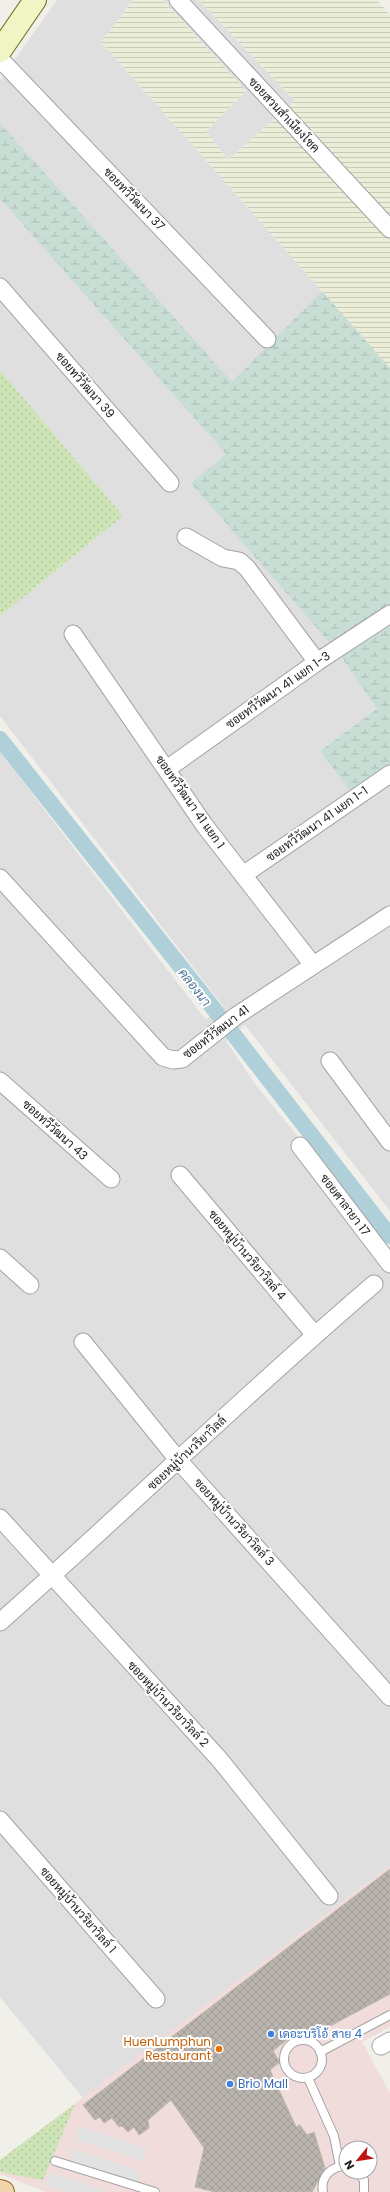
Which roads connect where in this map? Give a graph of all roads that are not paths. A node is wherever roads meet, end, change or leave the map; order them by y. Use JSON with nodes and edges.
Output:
{"nodes":[{"id":1,"x":35,"y":0,"type":"edge"},
{"id":2,"x":178,"y":0,"type":"edge"},
{"id":3,"x":0,"y":51,"type":"edge"},
{"id":4,"x":0,"y":59,"type":"edge"},
{"id":5,"x":390,"y":229,"type":"edge"},
{"id":6,"x":0,"y":287,"type":"edge"},
{"id":7,"x":267,"y":339,"type":"dead end"},
{"id":8,"x":170,"y":483,"type":"dead end"},
{"id":9,"x":186,"y":537,"type":"dead end"},
{"id":10,"x":390,"y":614,"type":"edge"},
{"id":11,"x":73,"y":634,"type":"dead end"},
{"id":12,"x":317,"y":662,"type":"junction"},
{"id":13,"x":167,"y":769,"type":"junction"},
{"id":14,"x":390,"y":774,"type":"edge"},
{"id":15,"x":243,"y":875,"type":"junction"},
{"id":16,"x":0,"y":878,"type":"edge"},
{"id":17,"x":390,"y":915,"type":"edge"},
{"id":18,"x":313,"y":965,"type":"junction"},
{"id":19,"x":330,"y":1061,"type":"dead end"},
{"id":20,"x":0,"y":1081,"type":"edge"},
{"id":21,"x":390,"y":1142,"type":"edge"},
{"id":22,"x":300,"y":1146,"type":"dead end"},
{"id":23,"x":180,"y":1175,"type":"dead end"},
{"id":24,"x":111,"y":1179,"type":"dead end"},
{"id":25,"x":0,"y":1258,"type":"edge"},
{"id":26,"x":390,"y":1264,"type":"edge"},
{"id":27,"x":374,"y":1284,"type":"dead end"},
{"id":28,"x":30,"y":1285,"type":"dead end"},
{"id":29,"x":315,"y":1335,"type":"junction"},
{"id":30,"x":83,"y":1342,"type":"dead end"},
{"id":31,"x":179,"y":1461,"type":"junction"},
{"id":32,"x":0,"y":1518,"type":"edge"},
{"id":33,"x":51,"y":1577,"type":"junction"},
{"id":34,"x":0,"y":1622,"type":"edge"},
{"id":35,"x":390,"y":1697,"type":"edge"},
{"id":36,"x":0,"y":1820,"type":"edge"},
{"id":37,"x":329,"y":1896,"type":"dead end"},
{"id":38,"x":156,"y":1999,"type":"dead end"},
{"id":39,"x":390,"y":2015,"type":"edge"},
{"id":40,"x":320,"y":2052,"type":"junction"},
{"id":41,"x":308,"y":2078,"type":"junction"},
{"id":42,"x":338,"y":2149,"type":"edge"},
{"id":43,"x":55,"y":2161,"type":"dead end"},
{"id":44,"x":338,"y":2168,"type":"edge"},
{"id":45,"x":364,"y":2180,"type":"edge"},
{"id":46,"x":0,"y":2191,"type":"edge"},
{"id":47,"x":3,"y":2192,"type":"edge"},
{"id":48,"x":155,"y":2192,"type":"edge"},
{"id":49,"x":323,"y":2192,"type":"edge"},
{"id":50,"x":364,"y":2192,"type":"edge"}],
"edges":[{"from":1,"to":3,"type":"main road"},
{"from":2,"to":5,"type":"street","name":"ซอยสวนสำเนียงโชค"},
{"from":4,"to":7,"type":"street","name":"ซอยทวีวัฒนา 37"},
{"from":6,"to":8,"type":"street","name":"ซอยทวีวัฒนา 39"},
{"from":9,"to":12,"type":"street"},
{"from":10,"to":12,"type":"street","name":"ซอยทวีวัฒนา 41 แยก 1-3"},
{"from":11,"to":13,"type":"street","name":"ซอยทวีวัฒนา 41 แยก 1"},
{"from":12,"to":13,"type":"street","name":"ซอยทวีวัฒนา 41 แยก 1-3"},
{"from":13,"to":15,"type":"street","name":"ซอยทวีวัฒนา 41 แยก 1"},
{"from":14,"to":15,"type":"street","name":"ซอยทวีวัฒนา 41 แยก 1-1"},
{"from":15,"to":18,"type":"street","name":"ซอยทวีวัฒนา 41 แยก 1"},
{"from":16,"to":18,"type":"street","name":"ซอยทวีวัฒนา 41"},
{"from":17,"to":18,"type":"street","name":"ซอยทวีวัฒนา 41"},
{"from":19,"to":21,"type":"street"},
{"from":20,"to":24,"type":"street","name":"ซอยทวีวัฒนา 43"},
{"from":22,"to":26,"type":"street","name":"ซอยศาลายา 17"},
{"from":23,"to":29,"type":"street","name":"ซอยหมู่บ้านวริยาวิลล์ 4"},
{"from":25,"to":28,"type":"street"},
{"from":27,"to":29,"type":"street","name":"ซอยหมู่บ้านวริยาวิลล์"},
{"from":29,"to":31,"type":"street","name":"ซอยหมู่บ้านวริยาวิลล์"},
{"from":30,"to":31,"type":"street","name":"ซอยหมู่บ้านวริยาวิลล์ 3"},
{"from":31,"to":33,"type":"street","name":"ซอยหมู่บ้านวริยาวิลล์"},
{"from":31,"to":35,"type":"street","name":"ซอยหมู่บ้านวริยาวิลล์ 3"},
{"from":32,"to":33,"type":"street","name":"ซอยหมู่บ้านวริยาวิลล์ 2"},
{"from":33,"to":34,"type":"street","name":"ซอยหมู่บ้านวริยาวิลล์"},
{"from":33,"to":37,"type":"street","name":"ซอยหมู่บ้านวริยาวิลล์ 2"},
{"from":36,"to":38,"type":"street","name":"ซอยหมู่บ้านวริยาวิลล์ 1"},
{"from":39,"to":40,"type":"lane"},
{"from":40,"to":41,"type":"lane"},
{"from":40,"to":41,"type":"lane"},
{"from":41,"to":42,"type":"lane"},
{"from":43,"to":48,"type":"lane"},
{"from":44,"to":49,"type":"lane"},
{"from":45,"to":50,"type":"lane"},
{"from":46,"to":47,"type":"main road"}]}
